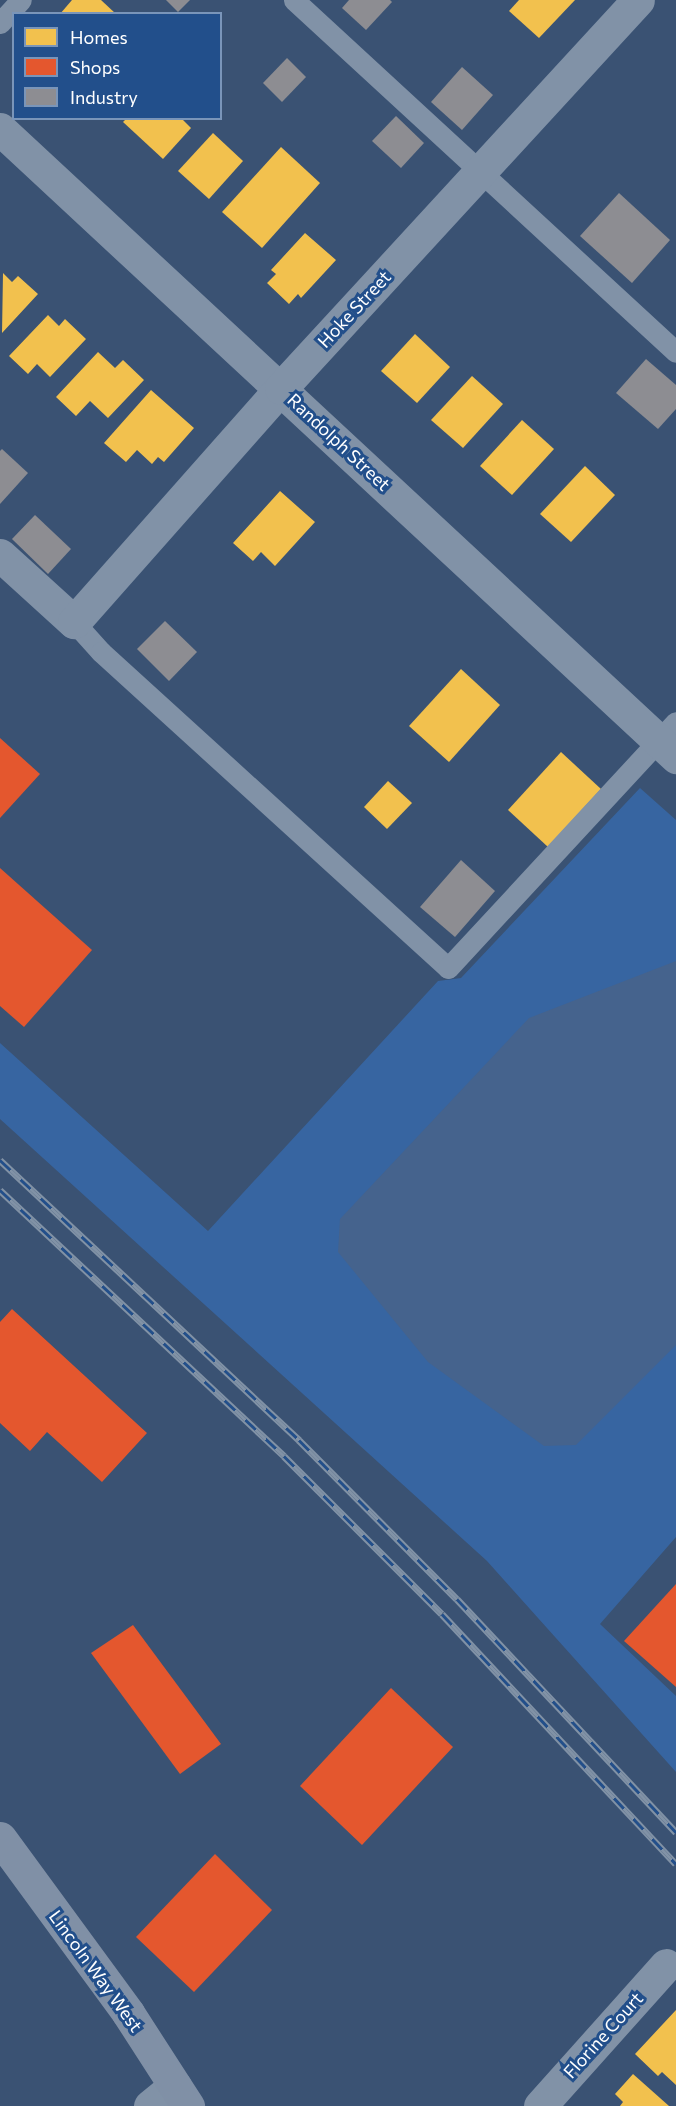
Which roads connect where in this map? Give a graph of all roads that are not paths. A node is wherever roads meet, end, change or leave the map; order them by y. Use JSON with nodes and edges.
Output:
{"nodes":[{"id":1,"x":21,"y":0,"type":"edge"},
{"id":2,"x":294,"y":0,"type":"edge"},
{"id":3,"x":638,"y":0,"type":"edge"},
{"id":4,"x":0,"y":23,"type":"edge"},
{"id":5,"x":0,"y":129,"type":"edge"},
{"id":6,"x":481,"y":171,"type":"junction"},
{"id":7,"x":676,"y":352,"type":"edge"},
{"id":8,"x":281,"y":388,"type":"junction"},
{"id":9,"x":0,"y":555,"type":"edge"},
{"id":10,"x":74,"y":622,"type":"junction"},
{"id":11,"x":670,"y":740,"type":"edge"},
{"id":12,"x":0,"y":1838,"type":"edge"},
{"id":13,"x":666,"y":1965,"type":"dead end"},
{"id":14,"x":171,"y":2100,"type":"edge"},
{"id":15,"x":540,"y":2106,"type":"edge"}],
"edges":[{"from":1,"to":4,"type":"lane"},
{"from":2,"to":6,"type":"lane"},
{"from":3,"to":6,"type":"street","name":"Hoke Street"},
{"from":5,"to":8,"type":"street","name":"Randolph Street"},
{"from":6,"to":7,"type":"lane"},
{"from":6,"to":8,"type":"street","name":"Hoke Street"},
{"from":8,"to":10,"type":"street","name":"Hoke Street"},
{"from":8,"to":11,"type":"street","name":"Randolph Street"},
{"from":9,"to":10,"type":"street"},
{"from":10,"to":11,"type":"lane"},
{"from":12,"to":14,"type":"main road","name":"Lincoln Way West"},
{"from":13,"to":15,"type":"street","name":"Florine Court"}]}
